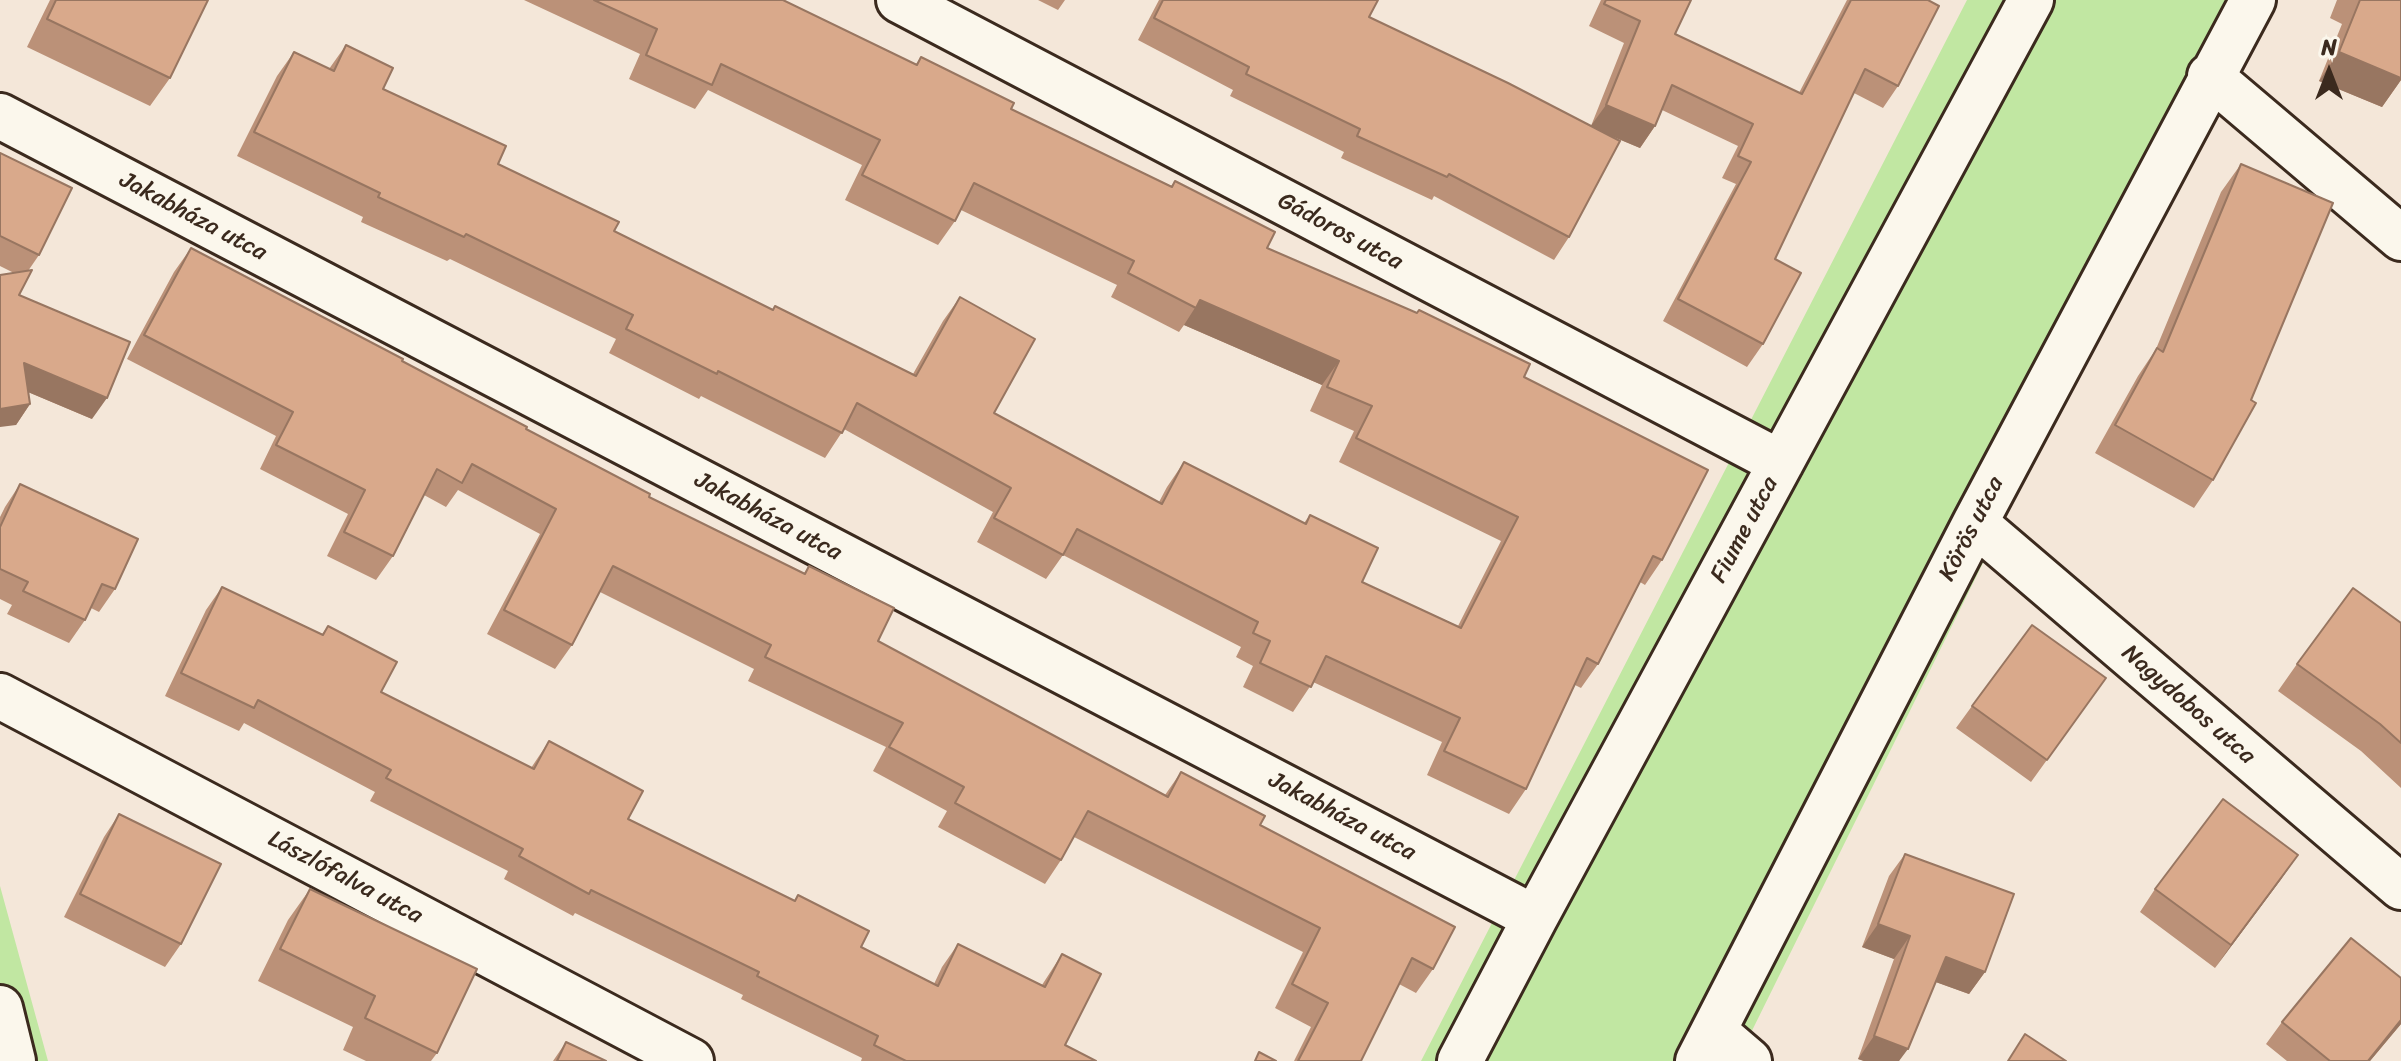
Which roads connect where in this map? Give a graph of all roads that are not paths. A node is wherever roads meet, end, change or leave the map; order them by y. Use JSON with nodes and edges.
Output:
{"nodes":[{"id":1,"x":899,"y":0,"type":"edge"},
{"id":2,"x":2253,"y":0,"type":"edge"},
{"id":3,"x":2022,"y":3,"type":"edge"},
{"id":4,"x":2210,"y":76,"type":"junction"},
{"id":5,"x":0,"y":116,"type":"edge"},
{"id":6,"x":2401,"y":238,"type":"edge"},
{"id":7,"x":1781,"y":463,"type":"junction"},
{"id":8,"x":1975,"y":523,"type":"junction"},
{"id":9,"x":0,"y":696,"type":"edge"},
{"id":10,"x":2401,"y":887,"type":"edge"},
{"id":11,"x":1535,"y":918,"type":"junction"},
{"id":12,"x":0,"y":1008,"type":"edge"},
{"id":13,"x":1706,"y":1046,"type":"edge"},
{"id":14,"x":13,"y":1061,"type":"edge"},
{"id":15,"x":691,"y":1061,"type":"edge"},
{"id":16,"x":1460,"y":1061,"type":"edge"},
{"id":17,"x":1749,"y":1061,"type":"edge"}],
"edges":[{"from":1,"to":7,"type":"street","name":"Gádoros utca"},
{"from":2,"to":4,"type":"street","name":"Körös utca"},
{"from":3,"to":7,"type":"street","name":"Fiume utca"},
{"from":4,"to":6,"type":"street"},
{"from":4,"to":8,"type":"street","name":"Körös utca"},
{"from":5,"to":11,"type":"street","name":"Jakabháza utca"},
{"from":7,"to":11,"type":"street","name":"Fiume utca"},
{"from":8,"to":10,"type":"street","name":"Nagydobos utca"},
{"from":8,"to":13,"type":"street","name":"Körös utca"},
{"from":9,"to":15,"type":"street","name":"Lászlófalva utca"},
{"from":11,"to":16,"type":"street","name":"Fiume utca"},
{"from":12,"to":14,"type":"street"},
{"from":13,"to":17,"type":"street"}]}
